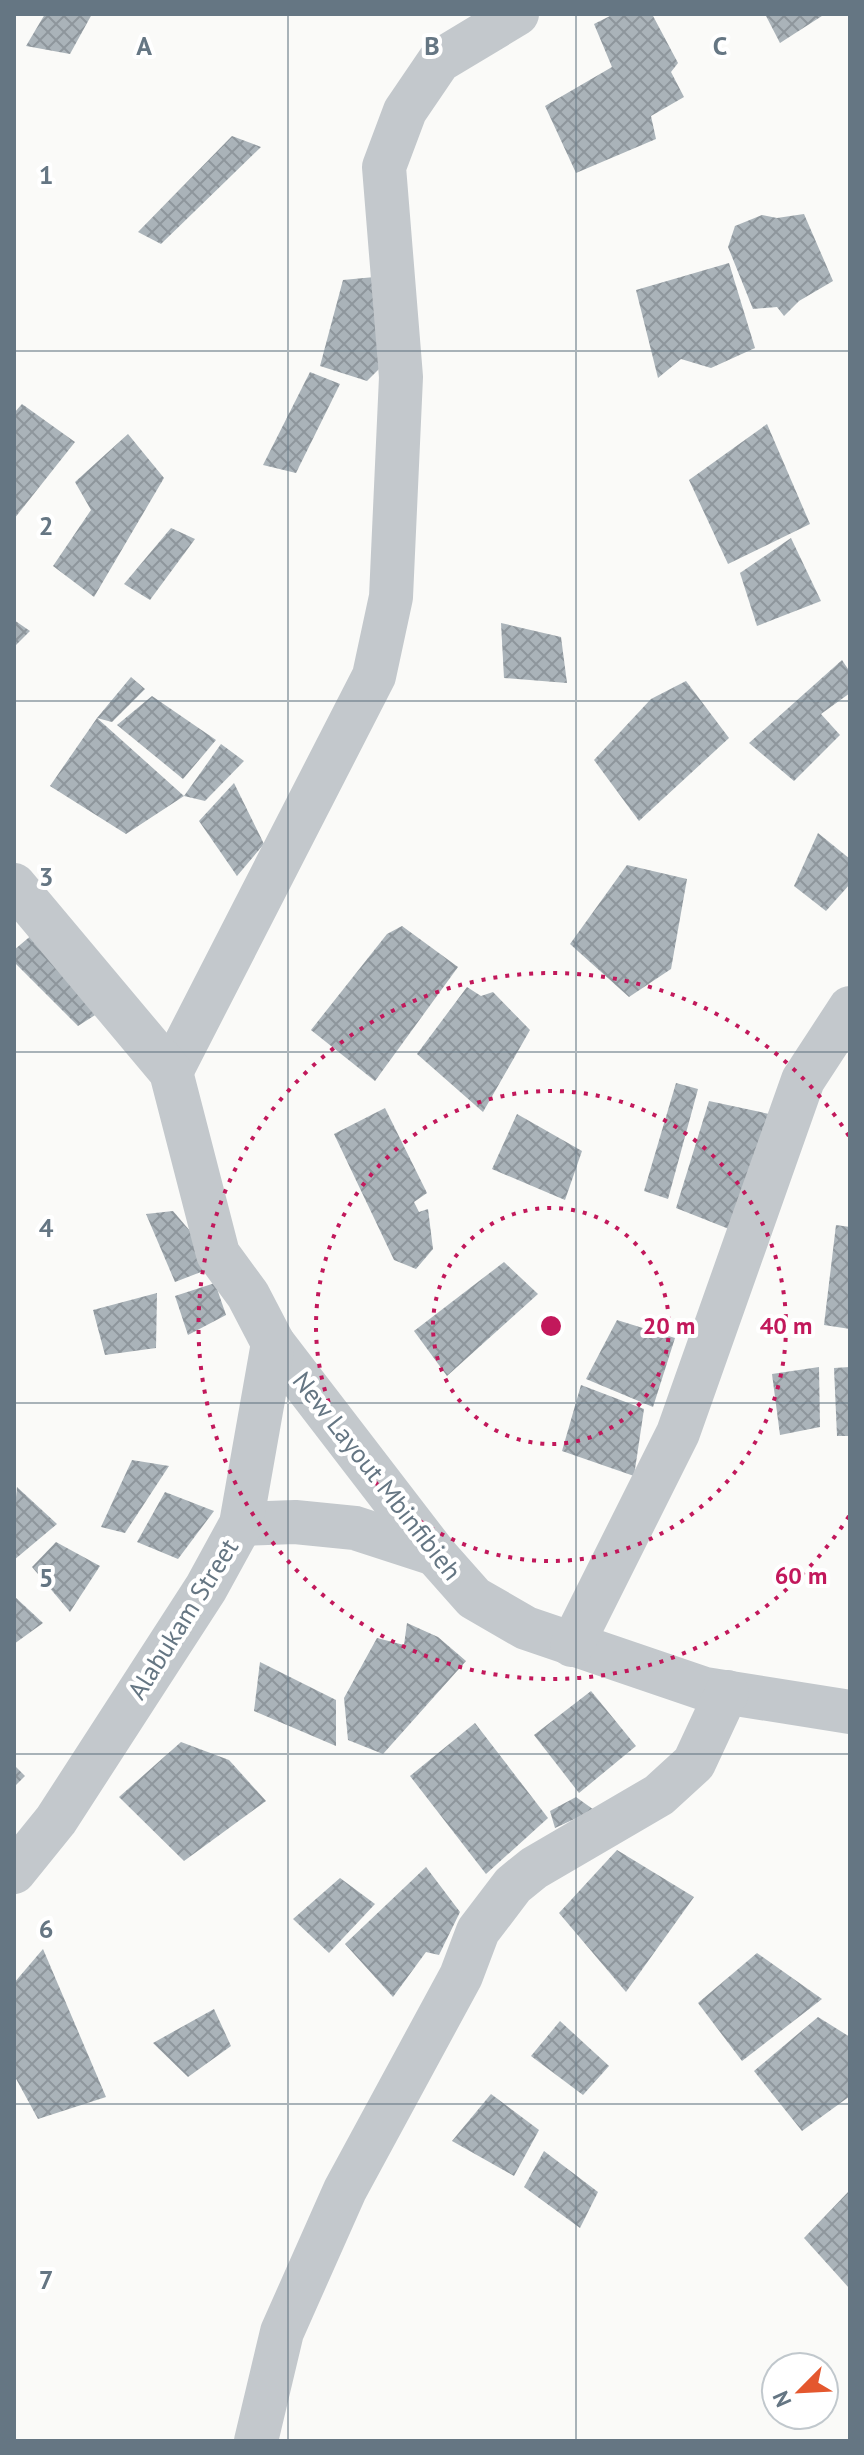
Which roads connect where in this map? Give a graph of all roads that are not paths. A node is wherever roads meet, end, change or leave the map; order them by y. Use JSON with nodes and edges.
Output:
{"nodes":[{"id":1,"x":517,"y":14,"type":"edge"},
{"id":2,"x":14,"y":885,"type":"edge"},
{"id":3,"x":850,"y":1008,"type":"edge"},
{"id":4,"x":171,"y":1072,"type":"junction"},
{"id":5,"x":273,"y":1343,"type":"junction"},
{"id":6,"x":241,"y":1524,"type":"junction"},
{"id":7,"x":435,"y":1554,"type":"junction"},
{"id":8,"x":572,"y":1645,"type":"junction"},
{"id":9,"x":727,"y":1692,"type":"junction"},
{"id":10,"x":850,"y":1712,"type":"edge"},
{"id":11,"x":14,"y":1872,"type":"edge"},
{"id":12,"x":256,"y":2441,"type":"edge"}],
"edges":[{"from":1,"to":4,"type":"street"},
{"from":2,"to":4,"type":"street"},
{"from":3,"to":8,"type":"street"},
{"from":4,"to":5,"type":"street"},
{"from":5,"to":6,"type":"street","name":"Alabukam Street"},
{"from":5,"to":7,"type":"street","name":"New Layout Mbinfibieh"},
{"from":6,"to":7,"type":"street"},
{"from":6,"to":11,"type":"street","name":"Alabukam Street"},
{"from":7,"to":8,"type":"street","name":"New Layout Mbinfibieh"},
{"from":8,"to":9,"type":"street","name":"New Layout Mbinfibieh"},
{"from":9,"to":10,"type":"street","name":"New Layout Mbinfibieh"},
{"from":9,"to":12,"type":"street"}]}
